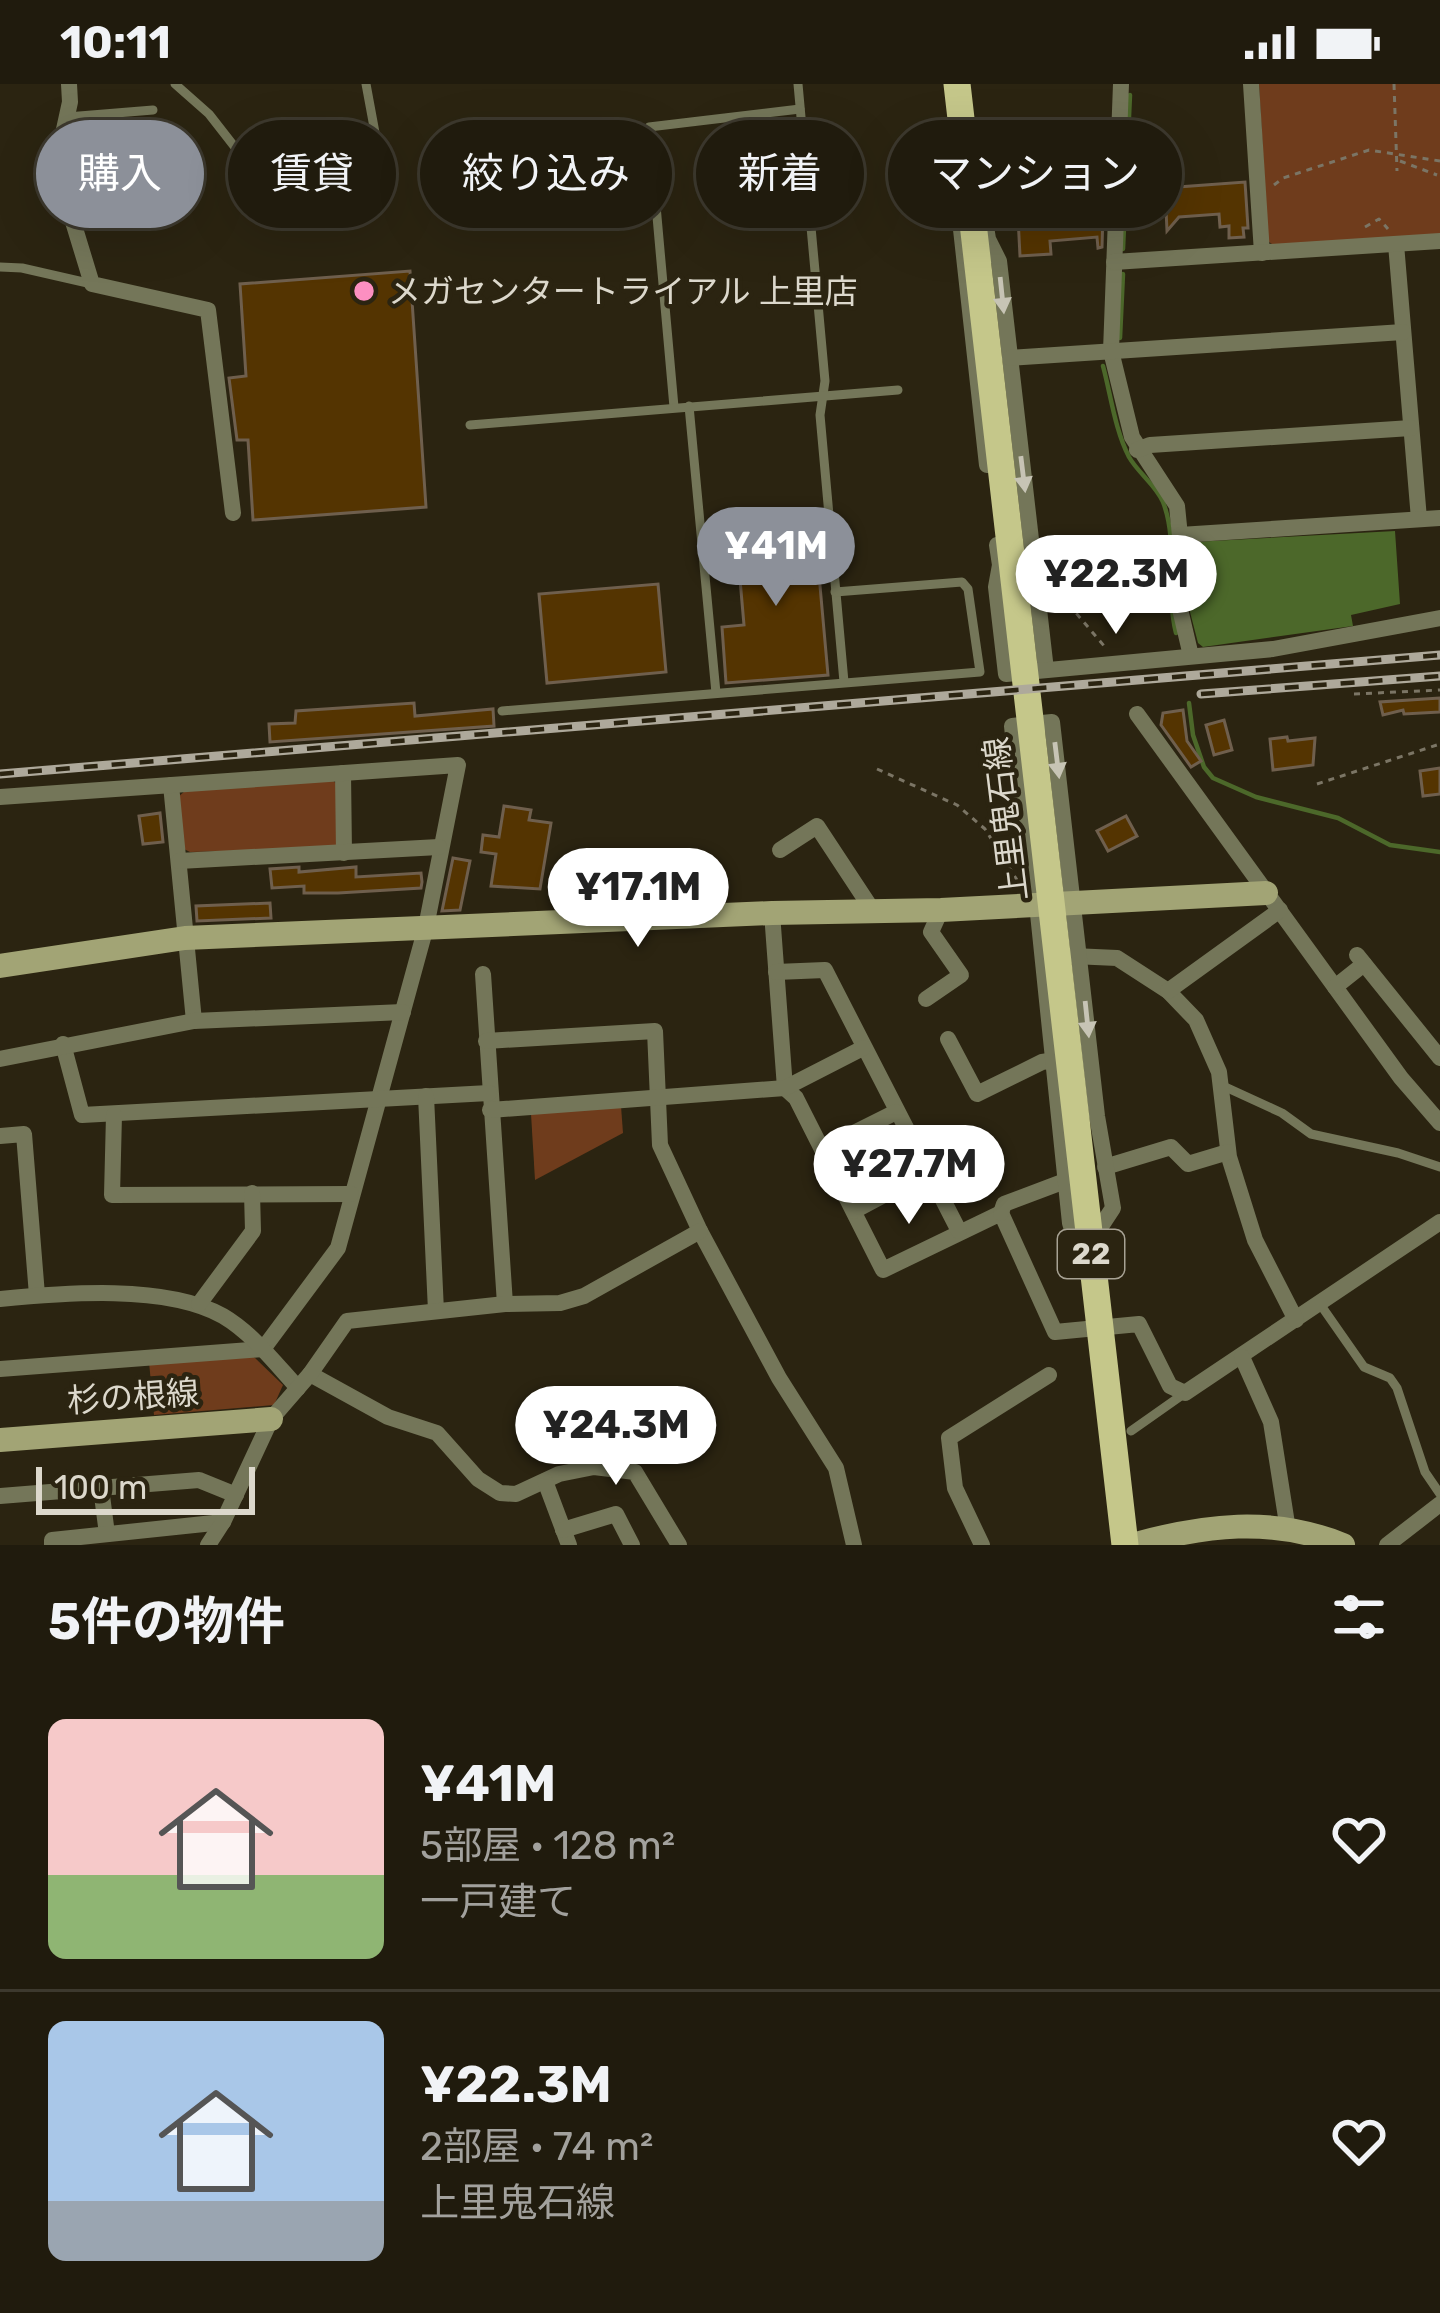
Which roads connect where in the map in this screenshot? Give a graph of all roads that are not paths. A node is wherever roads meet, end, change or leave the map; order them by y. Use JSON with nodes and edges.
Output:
{"nodes":[{"id":1,"x":69,"y":84,"type":"edge"},
{"id":2,"x":175,"y":84,"type":"edge"},
{"id":3,"x":366,"y":84,"type":"edge"},
{"id":4,"x":798,"y":84,"type":"edge"},
{"id":5,"x":957,"y":84,"type":"edge"},
{"id":6,"x":1121,"y":84,"type":"edge"},
{"id":7,"x":1251,"y":84,"type":"edge"},
{"id":8,"x":800,"y":109,"type":"junction"},
{"id":9,"x":153,"y":110,"type":"dead end"},
{"id":10,"x":67,"y":117,"type":"junction"},
{"id":11,"x":373,"y":120,"type":"edge"},
{"id":12,"x":962,"y":120,"type":"edge"},
{"id":13,"x":228,"y":138,"type":"edge"},
{"id":14,"x":959,"y":228,"type":"edge"},
{"id":15,"x":976,"y":228,"type":"edge"},
{"id":16,"x":986,"y":228,"type":"edge"},
{"id":17,"x":1440,"y":241,"type":"edge"},
{"id":18,"x":1396,"y":244,"type":"junction"},
{"id":19,"x":1262,"y":253,"type":"junction"},
{"id":20,"x":1114,"y":262,"type":"junction"},
{"id":21,"x":0,"y":267,"type":"edge"},
{"id":22,"x":92,"y":284,"type":"junction"},
{"id":23,"x":1403,"y":332,"type":"junction"},
{"id":24,"x":1111,"y":351,"type":"junction"},
{"id":25,"x":1010,"y":358,"type":"junction"},
{"id":26,"x":898,"y":390,"type":"dead end"},
{"id":27,"x":823,"y":395,"type":"junction"},
{"id":28,"x":689,"y":406,"type":"junction"},
{"id":29,"x":674,"y":407,"type":"junction"},
{"id":30,"x":470,"y":425,"type":"dead end"},
{"id":31,"x":1411,"y":428,"type":"junction"},
{"id":32,"x":1137,"y":450,"type":"junction"},
{"id":33,"x":233,"y":513,"type":"dead end"},
{"id":34,"x":1440,"y":518,"type":"edge"},
{"id":35,"x":1420,"y":519,"type":"junction"},
{"id":36,"x":1180,"y":535,"type":"junction"},
{"id":37,"x":1023,"y":567,"type":"junction"},
{"id":38,"x":835,"y":592,"type":"junction"},
{"id":39,"x":1440,"y":618,"type":"edge"},
{"id":40,"x":1191,"y":656,"type":"junction"},
{"id":41,"x":1046,"y":670,"type":"junction"},
{"id":42,"x":844,"y":682,"type":"junction"},
{"id":43,"x":716,"y":693,"type":"junction"},
{"id":44,"x":502,"y":711,"type":"dead end"},
{"id":45,"x":1137,"y":714,"type":"dead end"},
{"id":46,"x":343,"y":773,"type":"junction"},
{"id":47,"x":171,"y":785,"type":"junction"},
{"id":48,"x":0,"y":797,"type":"edge"},
{"id":49,"x":439,"y":847,"type":"junction"},
{"id":50,"x":780,"y":850,"type":"dead end"},
{"id":51,"x":344,"y":853,"type":"junction"},
{"id":52,"x":179,"y":861,"type":"junction"},
{"id":53,"x":1273,"y":902,"type":"junction"},
{"id":54,"x":1075,"y":903,"type":"junction"},
{"id":55,"x":1029,"y":905,"type":"junction"},
{"id":56,"x":941,"y":910,"type":"junction"},
{"id":57,"x":873,"y":911,"type":"junction"},
{"id":58,"x":772,"y":913,"type":"junction"},
{"id":59,"x":426,"y":927,"type":"junction"},
{"id":60,"x":185,"y":938,"type":"junction"},
{"id":61,"x":1060,"y":959,"type":"junction"},
{"id":62,"x":0,"y":966,"type":"edge"},
{"id":63,"x":776,"y":972,"type":"junction"},
{"id":64,"x":483,"y":974,"type":"dead end"},
{"id":65,"x":1335,"y":987,"type":"junction"},
{"id":66,"x":1168,"y":991,"type":"junction"},
{"id":67,"x":926,"y":999,"type":"dead end"},
{"id":68,"x":403,"y":1012,"type":"junction"},
{"id":69,"x":194,"y":1021,"type":"junction"},
{"id":70,"x":948,"y":1039,"type":"dead end"},
{"id":71,"x":486,"y":1041,"type":"junction"},
{"id":72,"x":63,"y":1044,"type":"junction"},
{"id":73,"x":863,"y":1048,"type":"junction"},
{"id":74,"x":1440,"y":1058,"type":"edge"},
{"id":75,"x":0,"y":1059,"type":"edge"},
{"id":76,"x":1054,"y":1060,"type":"junction"},
{"id":77,"x":1221,"y":1085,"type":"junction"},
{"id":78,"x":785,"y":1088,"type":"junction"},
{"id":79,"x":426,"y":1096,"type":"junction"},
{"id":80,"x":659,"y":1096,"type":"junction"},
{"id":81,"x":379,"y":1099,"type":"junction"},
{"id":82,"x":489,"y":1102,"type":"junction"},
{"id":83,"x":896,"y":1112,"type":"junction"},
{"id":84,"x":113,"y":1115,"type":"junction"},
{"id":85,"x":1440,"y":1123,"type":"edge"},
{"id":86,"x":0,"y":1136,"type":"edge"},
{"id":87,"x":822,"y":1149,"type":"junction"},
{"id":88,"x":1228,"y":1152,"type":"junction"},
{"id":89,"x":1105,"y":1167,"type":"junction"},
{"id":90,"x":1440,"y":1167,"type":"edge"},
{"id":91,"x":927,"y":1172,"type":"junction"},
{"id":92,"x":1065,"y":1181,"type":"junction"},
{"id":93,"x":252,"y":1193,"type":"junction"},
{"id":94,"x":351,"y":1194,"type":"junction"},
{"id":95,"x":854,"y":1211,"type":"junction"},
{"id":96,"x":1001,"y":1213,"type":"junction"},
{"id":97,"x":1440,"y":1222,"type":"edge"},
{"id":98,"x":700,"y":1231,"type":"junction"},
{"id":99,"x":959,"y":1231,"type":"junction"},
{"id":100,"x":1090,"y":1244,"type":"junction"},
{"id":101,"x":37,"y":1295,"type":"junction"},
{"id":102,"x":0,"y":1298,"type":"edge"},
{"id":103,"x":200,"y":1304,"type":"junction"},
{"id":104,"x":505,"y":1304,"type":"junction"},
{"id":105,"x":1320,"y":1304,"type":"junction"},
{"id":106,"x":436,"y":1311,"type":"junction"},
{"id":107,"x":1098,"y":1319,"type":"junction"},
{"id":108,"x":1296,"y":1320,"type":"junction"},
{"id":109,"x":263,"y":1349,"type":"junction"},
{"id":110,"x":1242,"y":1357,"type":"junction"},
{"id":111,"x":0,"y":1369,"type":"edge"},
{"id":112,"x":1049,"y":1375,"type":"dead end"},
{"id":113,"x":304,"y":1381,"type":"junction"},
{"id":114,"x":1185,"y":1393,"type":"junction"},
{"id":115,"x":271,"y":1419,"type":"junction"},
{"id":116,"x":1131,"y":1432,"type":"dead end"},
{"id":117,"x":0,"y":1440,"type":"edge"},
{"id":118,"x":545,"y":1481,"type":"junction"},
{"id":119,"x":101,"y":1488,"type":"junction"},
{"id":120,"x":1440,"y":1494,"type":"edge"},
{"id":121,"x":236,"y":1495,"type":"junction"},
{"id":122,"x":0,"y":1496,"type":"edge"},
{"id":123,"x":1440,"y":1504,"type":"edge"},
{"id":124,"x":224,"y":1522,"type":"junction"},
{"id":125,"x":1288,"y":1530,"type":"junction"},
{"id":126,"x":107,"y":1534,"type":"junction"},
{"id":127,"x":566,"y":1538,"type":"edge"},
{"id":128,"x":52,"y":1545,"type":"edge"},
{"id":129,"x":208,"y":1545,"type":"edge"},
{"id":130,"x":632,"y":1545,"type":"edge"},
{"id":131,"x":679,"y":1545,"type":"edge"},
{"id":132,"x":854,"y":1545,"type":"edge"},
{"id":133,"x":982,"y":1545,"type":"edge"},
{"id":134,"x":1128,"y":1545,"type":"edge"},
{"id":135,"x":1342,"y":1545,"type":"edge"},
{"id":136,"x":1387,"y":1545,"type":"edge"}],
"edges":[{"from":1,"to":10,"type":"street"},
{"from":2,"to":13,"type":"lane"},
{"from":3,"to":11,"type":"lane"},
{"from":4,"to":8,"type":"lane"},
{"from":5,"to":12,"type":"main road","name":"上里鬼石線","number":"22"},
{"from":6,"to":20,"type":"street"},
{"from":7,"to":19,"type":"street"},
{"from":8,"to":27,"type":"lane"},
{"from":8,"to":29,"type":"lane"},
{"from":9,"to":10,"type":"lane"},
{"from":10,"to":22,"type":"street"},
{"from":14,"to":41,"type":"street"},
{"from":15,"to":37,"type":"main road","name":"上里鬼石線","number":"22"},
{"from":16,"to":25,"type":"street","one_way":true},
{"from":17,"to":18,"type":"street"},
{"from":18,"to":19,"type":"street"},
{"from":18,"to":23,"type":"street"},
{"from":19,"to":20,"type":"street"},
{"from":20,"to":24,"type":"street"},
{"from":21,"to":22,"type":"lane"},
{"from":22,"to":33,"type":"street"},
{"from":23,"to":24,"type":"street"},
{"from":23,"to":31,"type":"street"},
{"from":24,"to":25,"type":"street"},
{"from":24,"to":32,"type":"street"},
{"from":25,"to":37,"type":"street","one_way":true},
{"from":26,"to":27,"type":"lane"},
{"from":27,"to":28,"type":"lane"},
{"from":27,"to":38,"type":"lane"},
{"from":28,"to":29,"type":"lane"},
{"from":28,"to":43,"type":"lane"},
{"from":29,"to":30,"type":"lane"},
{"from":31,"to":32,"type":"street"},
{"from":31,"to":35,"type":"street"},
{"from":32,"to":36,"type":"street"},
{"from":34,"to":35,"type":"street"},
{"from":35,"to":36,"type":"street"},
{"from":36,"to":40,"type":"street"},
{"from":37,"to":41,"type":"street"},
{"from":37,"to":61,"type":"main road","name":"上里鬼石線","number":"22"},
{"from":38,"to":42,"type":"lane"},
{"from":38,"to":42,"type":"lane"},
{"from":39,"to":40,"type":"street"},
{"from":40,"to":41,"type":"street"},
{"from":42,"to":43,"type":"lane"},
{"from":43,"to":44,"type":"lane"},
{"from":45,"to":53,"type":"street"},
{"from":46,"to":47,"type":"street"},
{"from":46,"to":49,"type":"street"},
{"from":46,"to":51,"type":"street"},
{"from":47,"to":48,"type":"street"},
{"from":47,"to":52,"type":"street"},
{"from":49,"to":51,"type":"street"},
{"from":49,"to":59,"type":"street"},
{"from":50,"to":57,"type":"street"},
{"from":51,"to":52,"type":"street"},
{"from":52,"to":60,"type":"street"},
{"from":53,"to":54,"type":"street"},
{"from":53,"to":65,"type":"street"},
{"from":53,"to":66,"type":"street"},
{"from":54,"to":55,"type":"street"},
{"from":55,"to":54,"type":"street","one_way":true},
{"from":54,"to":61,"type":"street"},
{"from":55,"to":56,"type":"street"},
{"from":55,"to":61,"type":"street"},
{"from":56,"to":57,"type":"street"},
{"from":56,"to":67,"type":"street"},
{"from":57,"to":58,"type":"street"},
{"from":58,"to":59,"type":"street"},
{"from":58,"to":63,"type":"street"},
{"from":59,"to":60,"type":"street"},
{"from":59,"to":68,"type":"street"},
{"from":60,"to":62,"type":"street"},
{"from":60,"to":69,"type":"street"},
{"from":61,"to":66,"type":"street"},
{"from":61,"to":76,"type":"street"},
{"from":61,"to":89,"type":"street","one_way":true},
{"from":61,"to":100,"type":"main road","name":"上里鬼石線","number":"22"},
{"from":63,"to":73,"type":"street"},
{"from":63,"to":78,"type":"street"},
{"from":64,"to":71,"type":"street"},
{"from":65,"to":74,"type":"street"},
{"from":65,"to":85,"type":"street"},
{"from":66,"to":77,"type":"street"},
{"from":68,"to":69,"type":"street"},
{"from":68,"to":81,"type":"street"},
{"from":69,"to":72,"type":"street"},
{"from":70,"to":76,"type":"street"},
{"from":71,"to":80,"type":"street"},
{"from":71,"to":82,"type":"street"},
{"from":72,"to":75,"type":"street"},
{"from":72,"to":84,"type":"street"},
{"from":73,"to":78,"type":"street"},
{"from":73,"to":83,"type":"street"},
{"from":76,"to":92,"type":"street"},
{"from":77,"to":88,"type":"street"},
{"from":77,"to":90,"type":"lane"},
{"from":78,"to":80,"type":"street"},
{"from":78,"to":87,"type":"street"},
{"from":79,"to":81,"type":"street"},
{"from":79,"to":82,"type":"street"},
{"from":79,"to":106,"type":"street"},
{"from":80,"to":82,"type":"street"},
{"from":80,"to":98,"type":"street"},
{"from":81,"to":84,"type":"street"},
{"from":81,"to":94,"type":"street"},
{"from":82,"to":104,"type":"street"},
{"from":83,"to":87,"type":"street"},
{"from":83,"to":91,"type":"street"},
{"from":84,"to":93,"type":"street"},
{"from":86,"to":101,"type":"street"},
{"from":87,"to":95,"type":"street"},
{"from":88,"to":89,"type":"street"},
{"from":88,"to":108,"type":"street"},
{"from":89,"to":100,"type":"street"},
{"from":91,"to":95,"type":"street"},
{"from":91,"to":99,"type":"street"},
{"from":92,"to":96,"type":"street"},
{"from":92,"to":107,"type":"street"},
{"from":93,"to":94,"type":"street"},
{"from":93,"to":103,"type":"street"},
{"from":94,"to":109,"type":"street"},
{"from":95,"to":99,"type":"street"},
{"from":96,"to":99,"type":"street"},
{"from":96,"to":107,"type":"street"},
{"from":97,"to":105,"type":"street"},
{"from":98,"to":104,"type":"street"},
{"from":98,"to":132,"type":"street"},
{"from":100,"to":107,"type":"main road","name":"上里鬼石線","number":"22"},
{"from":101,"to":102,"type":"street"},
{"from":101,"to":103,"type":"street"},
{"from":103,"to":109,"type":"street"},
{"from":104,"to":106,"type":"street"},
{"from":105,"to":108,"type":"street"},
{"from":105,"to":120,"type":"lane"},
{"from":106,"to":113,"type":"street"},
{"from":107,"to":114,"type":"street"},
{"from":107,"to":134,"type":"main road","name":"上里鬼石線","number":"22"},
{"from":108,"to":110,"type":"street"},
{"from":109,"to":111,"type":"street"},
{"from":109,"to":113,"type":"street"},
{"from":110,"to":114,"type":"street"},
{"from":110,"to":125,"type":"street"},
{"from":112,"to":133,"type":"street"},
{"from":113,"to":115,"type":"street"},
{"from":113,"to":118,"type":"street"},
{"from":114,"to":116,"type":"lane"},
{"from":115,"to":117,"type":"street","name":"杉の根線"},
{"from":115,"to":121,"type":"street"},
{"from":118,"to":127,"type":"street"},
{"from":118,"to":131,"type":"street"},
{"from":119,"to":121,"type":"street"},
{"from":119,"to":122,"type":"street"},
{"from":119,"to":126,"type":"street"},
{"from":121,"to":124,"type":"street"},
{"from":123,"to":136,"type":"street"},
{"from":124,"to":126,"type":"street"},
{"from":124,"to":129,"type":"street"},
{"from":125,"to":134,"type":"street"},
{"from":125,"to":135,"type":"street"},
{"from":126,"to":128,"type":"street"},
{"from":127,"to":130,"type":"street"}]}
